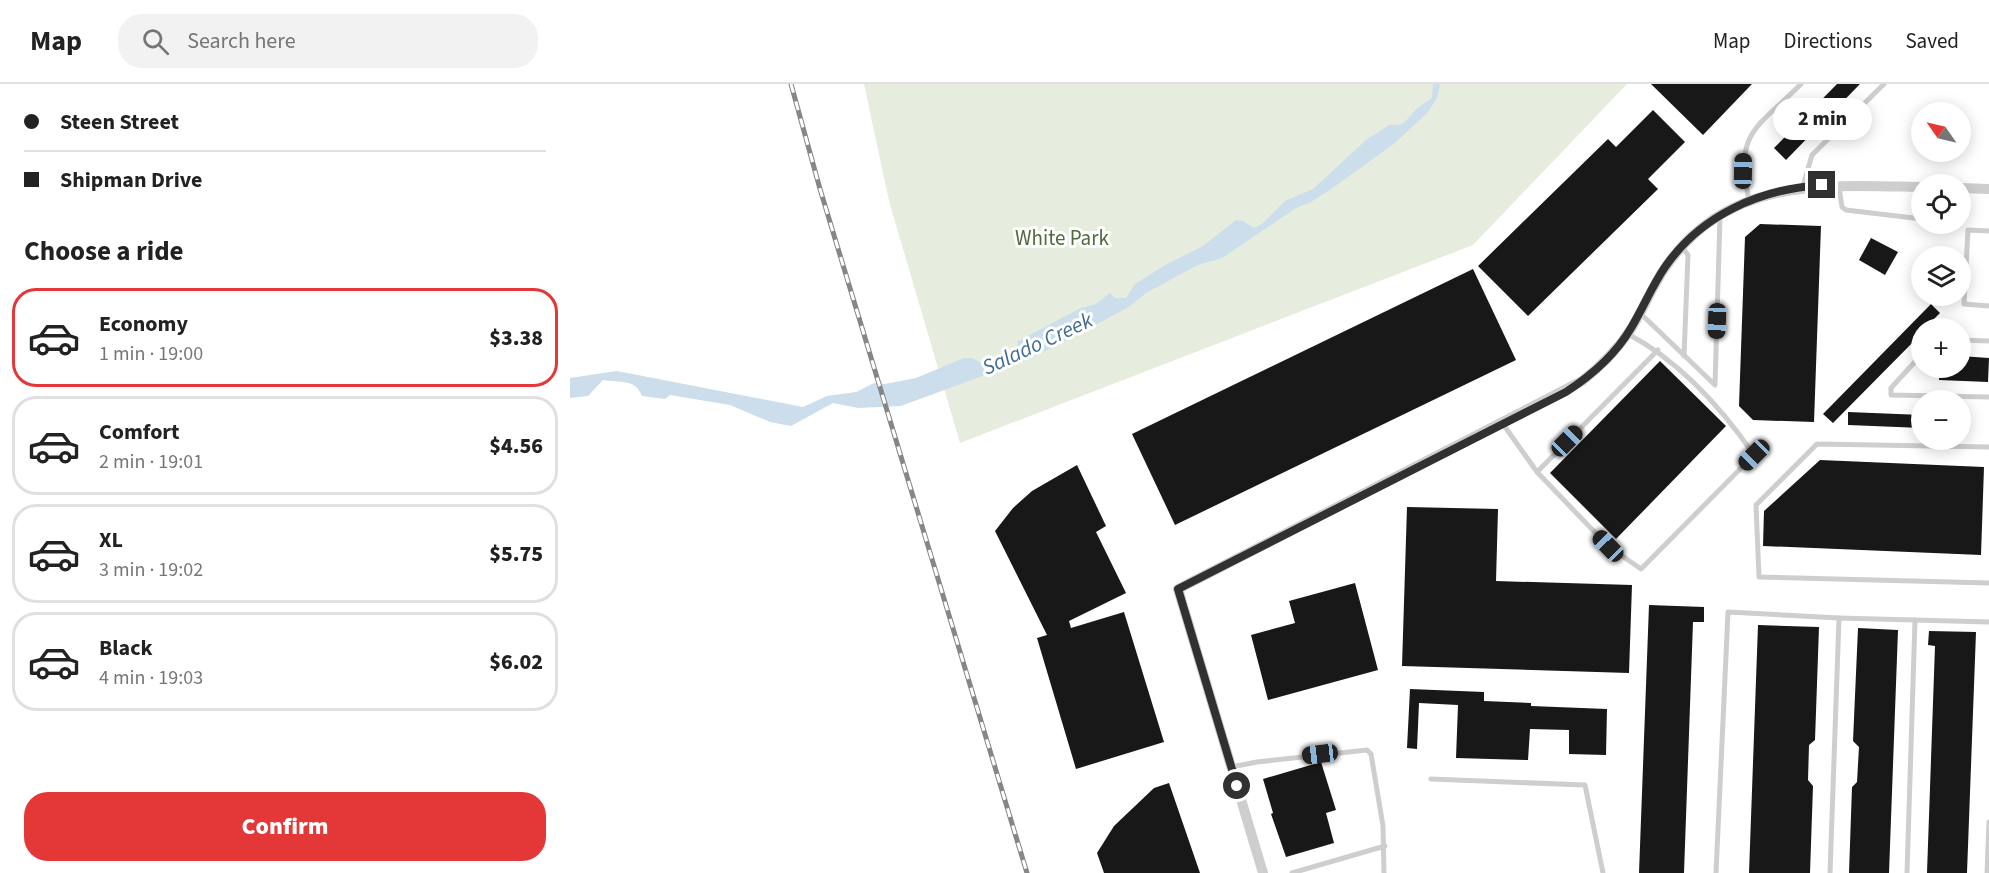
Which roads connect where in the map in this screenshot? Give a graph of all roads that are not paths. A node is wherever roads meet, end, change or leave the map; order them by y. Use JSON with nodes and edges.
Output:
{"nodes":[{"id":1,"x":1800,"y":84,"type":"edge"},
{"id":2,"x":1884,"y":84,"type":"edge"},
{"id":3,"x":1839,"y":185,"type":"junction"},
{"id":4,"x":1803,"y":186,"type":"junction"},
{"id":5,"x":1911,"y":187,"type":"edge"},
{"id":6,"x":1971,"y":188,"type":"edge"},
{"id":7,"x":1989,"y":189,"type":"edge"},
{"id":8,"x":1749,"y":200,"type":"junction"},
{"id":9,"x":1720,"y":215,"type":"junction"},
{"id":10,"x":1911,"y":218,"type":"edge"},
{"id":11,"x":1989,"y":231,"type":"edge"},
{"id":12,"x":1682,"y":247,"type":"junction"},
{"id":13,"x":1989,"y":306,"type":"edge"},
{"id":14,"x":1640,"y":313,"type":"junction"},
{"id":15,"x":1628,"y":334,"type":"junction"},
{"id":16,"x":1971,"y":340,"type":"edge"},
{"id":17,"x":1989,"y":341,"type":"edge"},
{"id":18,"x":1658,"y":350,"type":"junction"},
{"id":19,"x":1684,"y":356,"type":"junction"},
{"id":20,"x":1911,"y":366,"type":"edge"},
{"id":21,"x":1989,"y":398,"type":"edge"},
{"id":22,"x":1503,"y":424,"type":"junction"},
{"id":23,"x":1989,"y":447,"type":"edge"},
{"id":24,"x":1537,"y":472,"type":"junction"},
{"id":25,"x":1989,"y":583,"type":"edge"},
{"id":26,"x":1839,"y":618,"type":"junction"},
{"id":27,"x":1915,"y":620,"type":"junction"},
{"id":28,"x":1989,"y":622,"type":"edge"},
{"id":29,"x":1231,"y":768,"type":"junction"},
{"id":30,"x":1431,"y":779,"type":"dead end"},
{"id":31,"x":1989,"y":822,"type":"edge"},
{"id":32,"x":1385,"y":846,"type":"junction"},
{"id":33,"x":1263,"y":873,"type":"edge"},
{"id":34,"x":1293,"y":873,"type":"edge"},
{"id":35,"x":1384,"y":873,"type":"edge"},
{"id":36,"x":1603,"y":873,"type":"edge"},
{"id":37,"x":1716,"y":873,"type":"edge"},
{"id":38,"x":1830,"y":873,"type":"edge"},
{"id":39,"x":1907,"y":873,"type":"edge"},
{"id":40,"x":1987,"y":873,"type":"edge"}],
"edges":[{"from":1,"to":8,"type":"lane"},
{"from":2,"to":4,"type":"lane"},
{"from":3,"to":4,"type":"street"},
{"from":3,"to":5,"type":"street"},
{"from":3,"to":10,"type":"lane"},
{"from":4,"to":8,"type":"street"},
{"from":6,"to":7,"type":"street"},
{"from":8,"to":9,"type":"street"},
{"from":9,"to":12,"type":"street"},
{"from":9,"to":19,"type":"lane"},
{"from":11,"to":13,"type":"lane"},
{"from":12,"to":14,"type":"street"},
{"from":12,"to":19,"type":"lane"},
{"from":14,"to":15,"type":"street"},
{"from":14,"to":19,"type":"lane"},
{"from":15,"to":18,"type":"lane"},
{"from":15,"to":22,"type":"street"},
{"from":16,"to":17,"type":"lane"},
{"from":18,"to":24,"type":"lane"},
{"from":18,"to":24,"type":"lane"},
{"from":20,"to":21,"type":"lane"},
{"from":22,"to":24,"type":"lane"},
{"from":22,"to":29,"type":"street"},
{"from":23,"to":25,"type":"lane"},
{"from":26,"to":27,"type":"lane"},
{"from":26,"to":37,"type":"lane"},
{"from":26,"to":38,"type":"lane"},
{"from":27,"to":28,"type":"lane"},
{"from":27,"to":39,"type":"lane"},
{"from":29,"to":32,"type":"lane"},
{"from":29,"to":33,"type":"street"},
{"from":30,"to":36,"type":"lane"},
{"from":31,"to":40,"type":"lane"},
{"from":32,"to":34,"type":"lane"},
{"from":32,"to":35,"type":"lane"}]}
